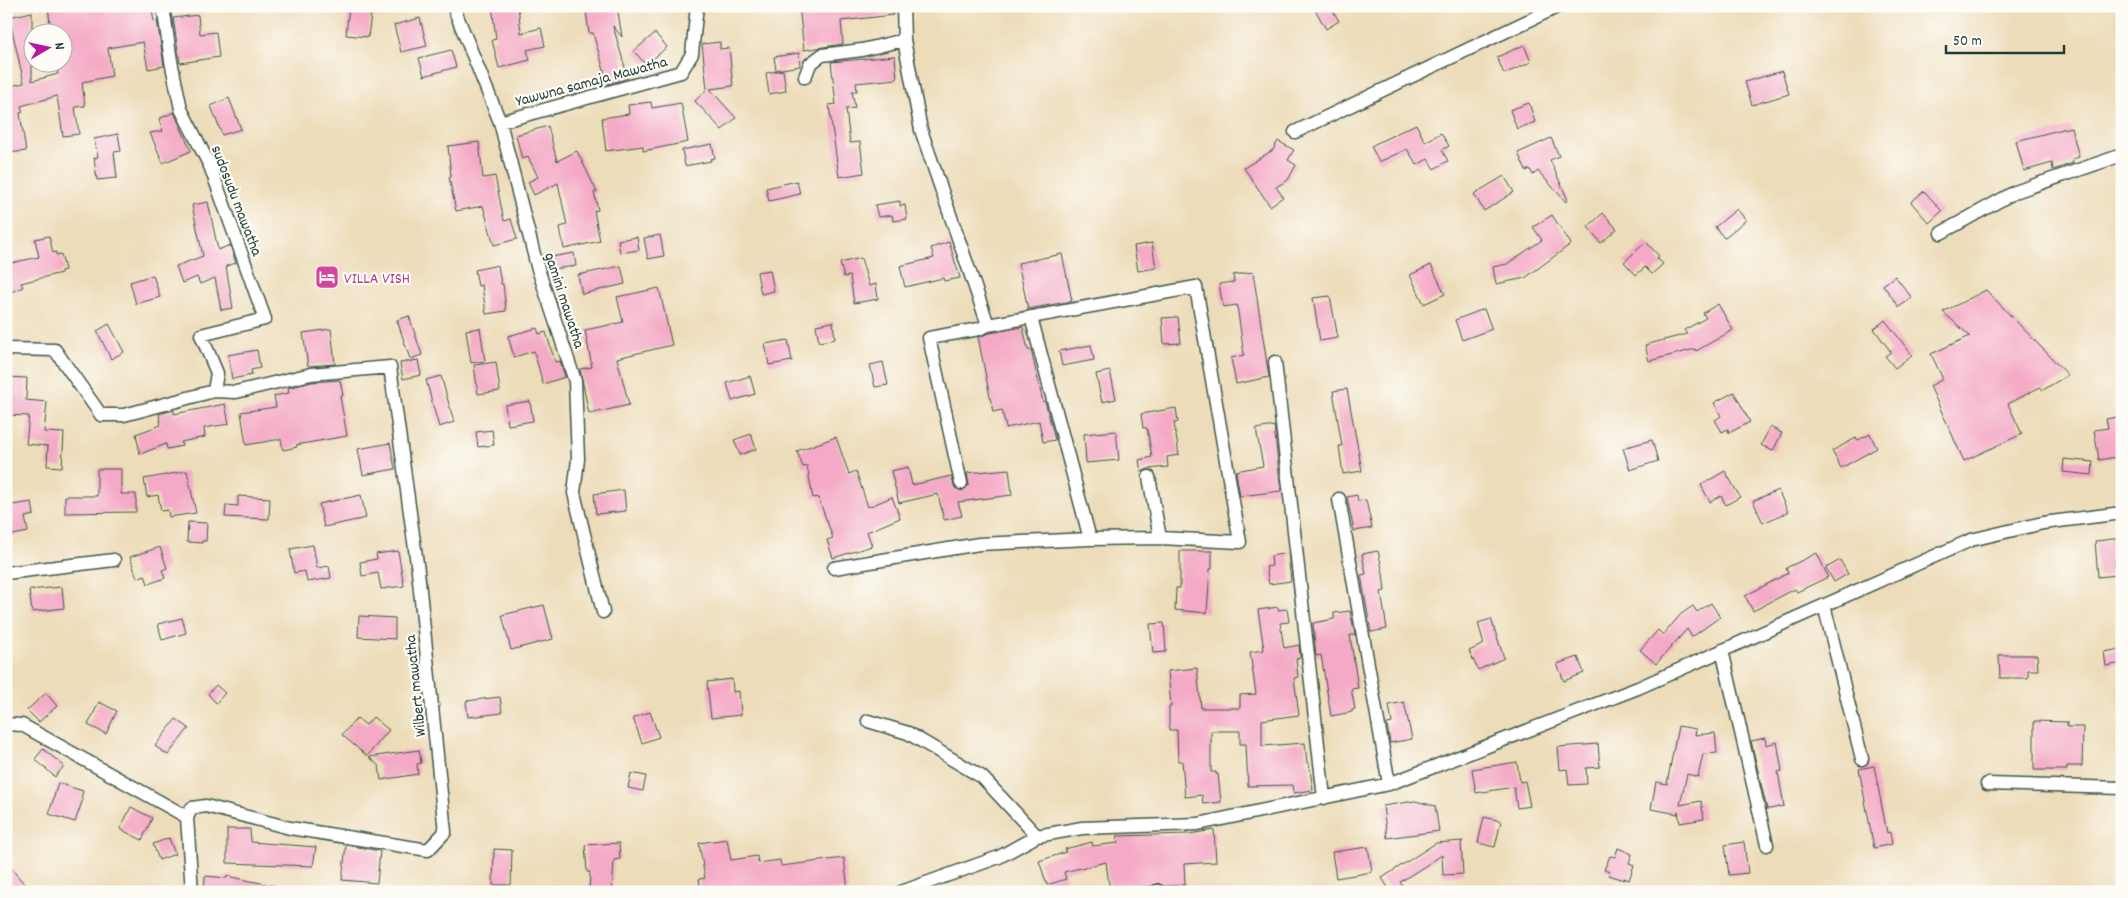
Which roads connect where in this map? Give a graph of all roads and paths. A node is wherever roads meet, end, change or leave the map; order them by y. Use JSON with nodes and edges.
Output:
{"nodes":[{"id":1,"x":164,"y":6,"type":"edge"},
{"id":2,"x":454,"y":6,"type":"edge"},
{"id":3,"x":697,"y":6,"type":"edge"},
{"id":4,"x":903,"y":6,"type":"edge"},
{"id":5,"x":1559,"y":6,"type":"edge"},
{"id":6,"x":904,"y":40,"type":"junction"},
{"id":7,"x":805,"y":77,"type":"dead end"},
{"id":8,"x":500,"y":122,"type":"junction"},
{"id":9,"x":1295,"y":132,"type":"dead end"},
{"id":10,"x":2122,"y":155,"type":"edge"},
{"id":11,"x":1941,"y":233,"type":"dead end"},
{"id":12,"x":1031,"y":317,"type":"junction"},
{"id":13,"x":988,"y":325,"type":"junction"},
{"id":14,"x":6,"y":349,"type":"edge"},
{"id":15,"x":1275,"y":362,"type":"dead end"},
{"id":16,"x":214,"y":391,"type":"junction"},
{"id":17,"x":1150,"y":477,"type":"dead end"},
{"id":18,"x":961,"y":483,"type":"dead end"},
{"id":19,"x":1339,"y":499,"type":"dead end"},
{"id":20,"x":2122,"y":513,"type":"edge"},
{"id":21,"x":1090,"y":538,"type":"junction"},
{"id":22,"x":1160,"y":538,"type":"junction"},
{"id":23,"x":114,"y":560,"type":"dead end"},
{"id":24,"x":834,"y":568,"type":"dead end"},
{"id":25,"x":6,"y":573,"type":"edge"},
{"id":26,"x":1824,"y":605,"type":"junction"},
{"id":27,"x":603,"y":612,"type":"dead end"},
{"id":28,"x":1722,"y":650,"type":"junction"},
{"id":29,"x":868,"y":722,"type":"dead end"},
{"id":30,"x":6,"y":724,"type":"edge"},
{"id":31,"x":1862,"y":759,"type":"dead end"},
{"id":32,"x":1389,"y":784,"type":"junction"},
{"id":33,"x":1987,"y":784,"type":"dead end"},
{"id":34,"x":2122,"y":788,"type":"edge"},
{"id":35,"x":1324,"y":798,"type":"junction"},
{"id":36,"x":187,"y":817,"type":"junction"},
{"id":37,"x":1038,"y":836,"type":"junction"},
{"id":38,"x":1768,"y":845,"type":"dead end"},
{"id":39,"x":905,"y":891,"type":"edge"},
{"id":40,"x":192,"y":892,"type":"edge"}],
"edges":[{"from":1,"to":16,"type":"street","name":"sudosudu mawatha"},
{"from":2,"to":8,"type":"street","name":"gamini mawatha"},
{"from":3,"to":8,"type":"street","name":"Yawwna samaja Mawatha"},
{"from":4,"to":6,"type":"street"},
{"from":5,"to":9,"type":"street"},
{"from":6,"to":7,"type":"street"},
{"from":6,"to":13,"type":"street"},
{"from":8,"to":27,"type":"street","name":"gamini mawatha"},
{"from":10,"to":11,"type":"street"},
{"from":12,"to":13,"type":"street"},
{"from":12,"to":21,"type":"street"},
{"from":12,"to":22,"type":"street"},
{"from":13,"to":18,"type":"street"},
{"from":14,"to":16,"type":"street"},
{"from":15,"to":35,"type":"street"},
{"from":16,"to":36,"type":"street","name":"Wilbert mawatha"},
{"from":17,"to":22,"type":"street"},
{"from":19,"to":32,"type":"street"},
{"from":20,"to":26,"type":"street"},
{"from":21,"to":22,"type":"street"},
{"from":21,"to":24,"type":"street"},
{"from":23,"to":25,"type":"street"},
{"from":26,"to":28,"type":"street"},
{"from":26,"to":31,"type":"street"},
{"from":28,"to":32,"type":"street"},
{"from":28,"to":38,"type":"street"},
{"from":29,"to":37,"type":"street"},
{"from":30,"to":36,"type":"street"},
{"from":32,"to":35,"type":"street"},
{"from":33,"to":34,"type":"street"},
{"from":35,"to":37,"type":"street"},
{"from":36,"to":40,"type":"street"},
{"from":37,"to":39,"type":"street"}]}
